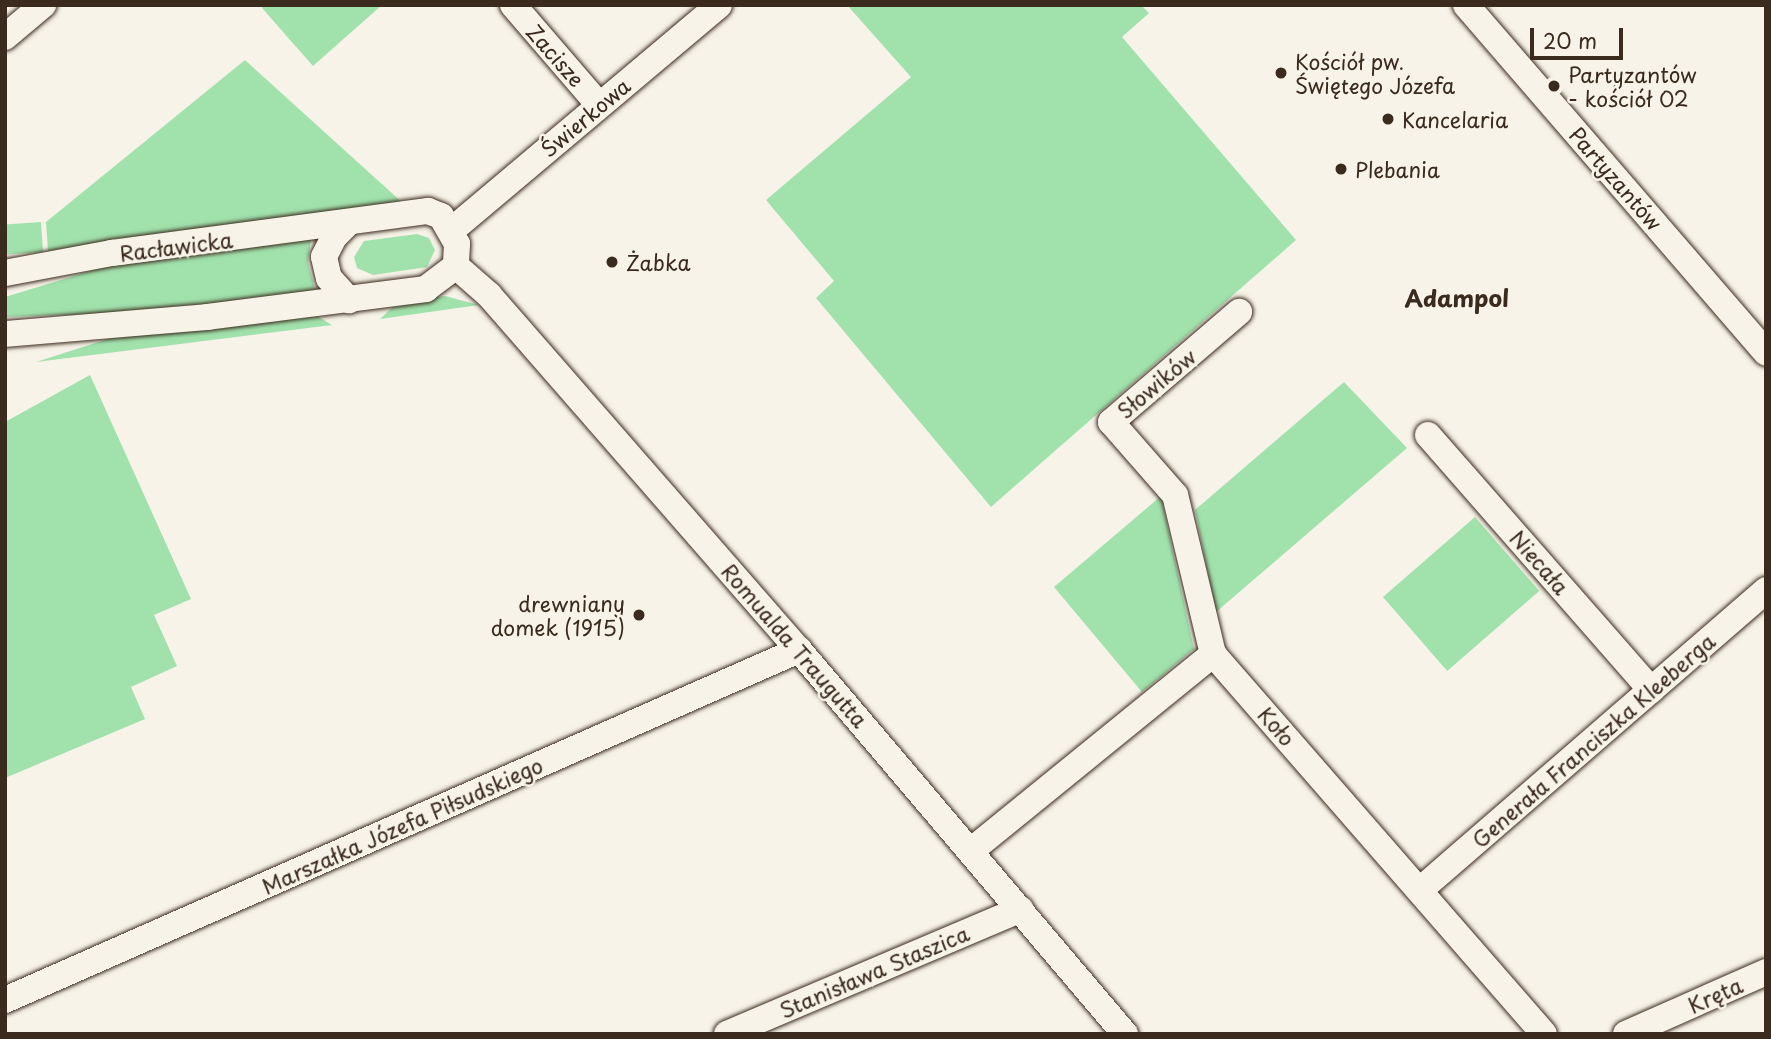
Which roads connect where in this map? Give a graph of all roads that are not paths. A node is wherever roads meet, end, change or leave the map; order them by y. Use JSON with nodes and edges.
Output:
{"nodes":[{"id":1,"x":43,"y":5,"type":"edge"},
{"id":2,"x":513,"y":5,"type":"edge"},
{"id":3,"x":719,"y":5,"type":"edge"},
{"id":4,"x":1465,"y":5,"type":"edge"},
{"id":5,"x":5,"y":37,"type":"edge"},
{"id":6,"x":599,"y":105,"type":"junction"},
{"id":7,"x":348,"y":224,"type":"junction"},
{"id":8,"x":452,"y":230,"type":"junction"},
{"id":9,"x":456,"y":265,"type":"junction"},
{"id":10,"x":5,"y":273,"type":"edge"},
{"id":11,"x":349,"y":300,"type":"junction"},
{"id":12,"x":1239,"y":312,"type":"dead end"},
{"id":13,"x":5,"y":334,"type":"edge"},
{"id":14,"x":1766,"y":352,"type":"edge"},
{"id":15,"x":1428,"y":435,"type":"dead end"},
{"id":16,"x":1766,"y":590,"type":"edge"},
{"id":17,"x":799,"y":650,"type":"junction"},
{"id":18,"x":1213,"y":654,"type":"junction"},
{"id":19,"x":1651,"y":690,"type":"junction"},
{"id":20,"x":972,"y":850,"type":"junction"},
{"id":21,"x":1420,"y":890,"type":"junction"},
{"id":22,"x":1021,"y":909,"type":"junction"},
{"id":23,"x":1766,"y":972,"type":"edge"},
{"id":24,"x":5,"y":1000,"type":"edge"},
{"id":25,"x":727,"y":1034,"type":"edge"},
{"id":26,"x":1125,"y":1034,"type":"edge"},
{"id":27,"x":1544,"y":1034,"type":"edge"},
{"id":28,"x":1626,"y":1034,"type":"edge"}],
"edges":[{"from":1,"to":5,"type":"street"},
{"from":2,"to":6,"type":"street","name":"Zacisze"},
{"from":3,"to":6,"type":"street","name":"Świerkowa"},
{"from":4,"to":14,"type":"street","name":"Partyzantów"},
{"from":6,"to":8,"type":"street","name":"Świerkowa"},
{"from":7,"to":8,"type":"street","name":"Racławicka"},
{"from":7,"to":10,"type":"street","name":"Racławicka"},
{"from":7,"to":11,"type":"street"},
{"from":8,"to":9,"type":"street"},
{"from":9,"to":11,"type":"street"},
{"from":9,"to":17,"type":"street","name":"Romualda Traugutta"},
{"from":11,"to":13,"type":"street"},
{"from":12,"to":18,"type":"street","name":"Słowików"},
{"from":15,"to":19,"type":"street","name":"Niecała"},
{"from":16,"to":19,"type":"street","name":"Generała Franciszka Kleeberga"},
{"from":17,"to":20,"type":"street","name":"Romualda Traugutta"},
{"from":17,"to":24,"type":"street","name":"Marszałka Józefa Piłsudskiego"},
{"from":18,"to":20,"type":"street"},
{"from":18,"to":21,"type":"street","name":"Koło"},
{"from":19,"to":21,"type":"street","name":"Generała Franciszka Kleeberga"},
{"from":20,"to":22,"type":"street","name":"Romualda Traugutta"},
{"from":21,"to":27,"type":"street","name":"Koło"},
{"from":22,"to":25,"type":"street","name":"Stanisława Staszica"},
{"from":22,"to":26,"type":"street","name":"Romualda Traugutta"},
{"from":23,"to":28,"type":"street","name":"Kręta"}]}
